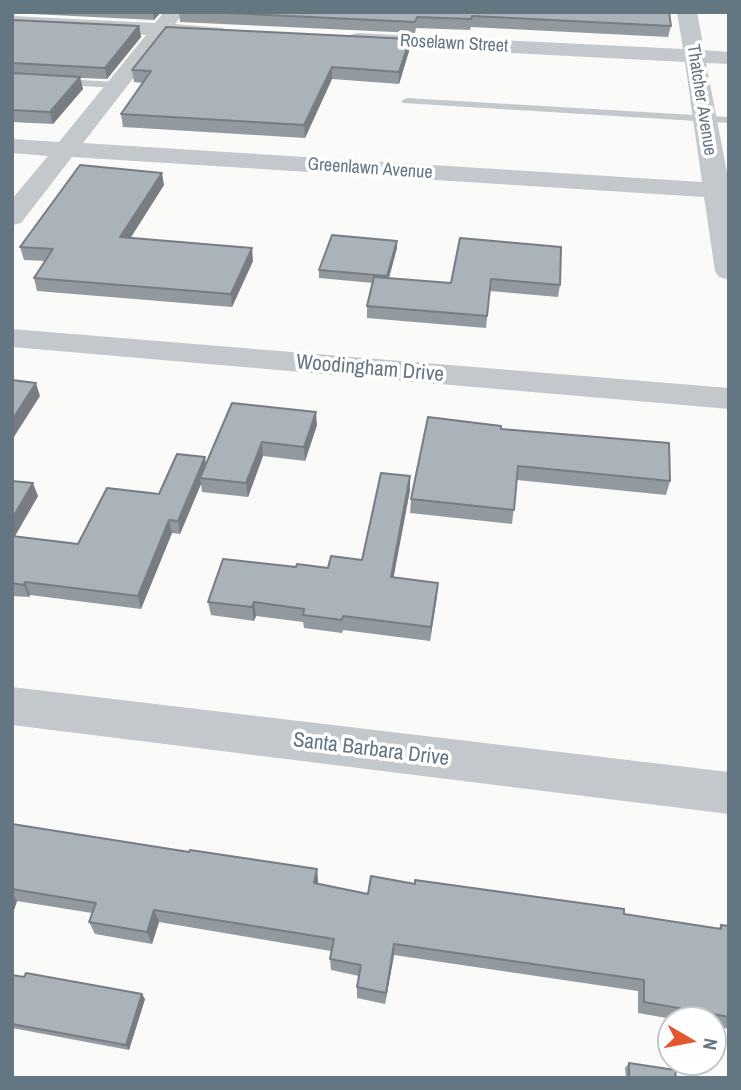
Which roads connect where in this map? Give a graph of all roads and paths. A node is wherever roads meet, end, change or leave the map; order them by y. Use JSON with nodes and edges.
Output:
{"nodes":[{"id":1,"x":687,"y":12,"type":"edge"},
{"id":2,"x":168,"y":21,"type":"edge"},
{"id":3,"x":12,"y":22,"type":"edge"},
{"id":4,"x":229,"y":33,"type":"edge"},
{"id":5,"x":339,"y":38,"type":"edge"},
{"id":6,"x":694,"y":56,"type":"junction"},
{"id":7,"x":729,"y":58,"type":"edge"},
{"id":8,"x":12,"y":79,"type":"edge"},
{"id":9,"x":116,"y":85,"type":"junction"},
{"id":10,"x":407,"y":101,"type":"dead end"},
{"id":11,"x":704,"y":119,"type":"junction"},
{"id":12,"x":729,"y":120,"type":"edge"},
{"id":13,"x":12,"y":146,"type":"edge"},
{"id":14,"x":65,"y":150,"type":"junction"},
{"id":15,"x":722,"y":190,"type":"edge"},
{"id":16,"x":12,"y":217,"type":"edge"},
{"id":17,"x":729,"y":271,"type":"edge"},
{"id":18,"x":12,"y":338,"type":"edge"},
{"id":19,"x":729,"y":400,"type":"edge"},
{"id":20,"x":12,"y":706,"type":"edge"},
{"id":21,"x":729,"y":793,"type":"edge"}],
"edges":[{"from":1,"to":6,"type":"street","name":"Thatcher Avenue"},
{"from":2,"to":3,"type":"street"},
{"from":2,"to":4,"type":"street"},
{"from":2,"to":9,"type":"street"},
{"from":5,"to":6,"type":"street","name":"Roselawn Street"},
{"from":6,"to":7,"type":"street","name":"Roselawn Street"},
{"from":6,"to":11,"type":"street","name":"Thatcher Avenue"},
{"from":8,"to":9,"type":"lane"},
{"from":9,"to":14,"type":"street"},
{"from":10,"to":11,"type":"lane"},
{"from":11,"to":12,"type":"lane"},
{"from":11,"to":15,"type":"street","name":"Thatcher Avenue"},
{"from":13,"to":14,"type":"street","name":"Greenlawn Avenue"},
{"from":14,"to":15,"type":"street","name":"Greenlawn Avenue"},
{"from":14,"to":16,"type":"street"},
{"from":15,"to":17,"type":"street","name":"Thatcher Avenue"},
{"from":18,"to":19,"type":"street","name":"Woodingham Drive"},
{"from":20,"to":21,"type":"street","name":"Santa Barbara Drive"}]}
